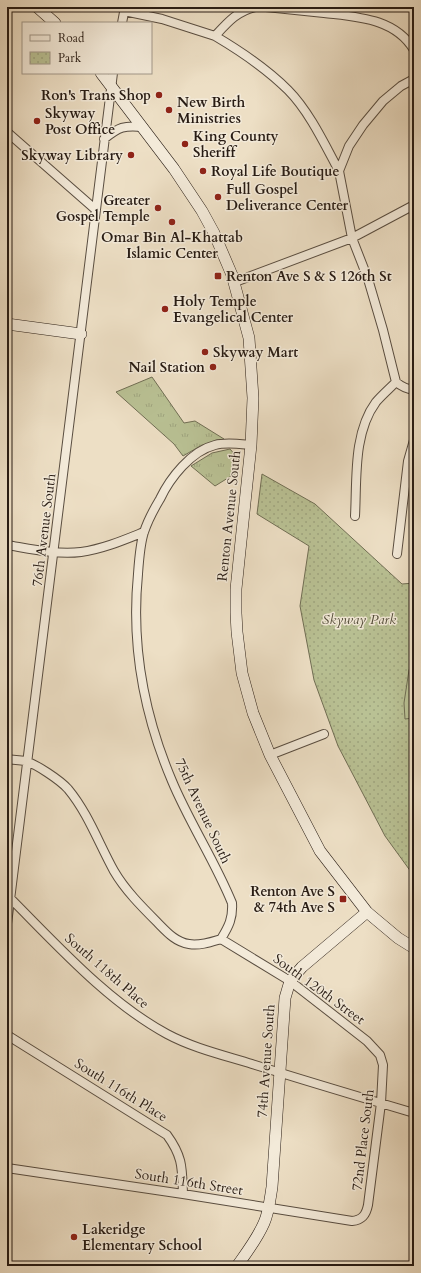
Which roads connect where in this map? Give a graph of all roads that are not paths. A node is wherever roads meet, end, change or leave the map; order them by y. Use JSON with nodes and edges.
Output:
{"nodes":[{"id":1,"x":37,"y":7,"type":"edge"},
{"id":2,"x":255,"y":7,"type":"edge"},
{"id":3,"x":266,"y":7,"type":"edge"},
{"id":4,"x":125,"y":9,"type":"edge"},
{"id":5,"x":54,"y":22,"type":"edge"},
{"id":6,"x":122,"y":22,"type":"edge"},
{"id":7,"x":215,"y":36,"type":"junction"},
{"id":8,"x":414,"y":50,"type":"edge"},
{"id":9,"x":102,"y":74,"type":"edge"},
{"id":10,"x":113,"y":74,"type":"edge"},
{"id":11,"x":414,"y":79,"type":"edge"},
{"id":12,"x":111,"y":85,"type":"junction"},
{"id":13,"x":143,"y":127,"type":"junction"},
{"id":14,"x":7,"y":132,"type":"edge"},
{"id":15,"x":104,"y":139,"type":"junction"},
{"id":16,"x":339,"y":171,"type":"junction"},
{"id":17,"x":414,"y":205,"type":"edge"},
{"id":18,"x":96,"y":210,"type":"junction"},
{"id":19,"x":352,"y":238,"type":"junction"},
{"id":20,"x":235,"y":282,"type":"junction"},
{"id":21,"x":7,"y":324,"type":"edge"},
{"id":22,"x":81,"y":334,"type":"junction"},
{"id":23,"x":396,"y":382,"type":"junction"},
{"id":24,"x":411,"y":390,"type":"edge"},
{"id":25,"x":414,"y":440,"type":"edge"},
{"id":26,"x":251,"y":445,"type":"junction"},
{"id":27,"x":355,"y":516,"type":"dead end"},
{"id":28,"x":144,"y":532,"type":"junction"},
{"id":29,"x":7,"y":545,"type":"edge"},
{"id":30,"x":54,"y":552,"type":"junction"},
{"id":31,"x":397,"y":554,"type":"dead end"},
{"id":32,"x":324,"y":734,"type":"dead end"},
{"id":33,"x":270,"y":755,"type":"junction"},
{"id":34,"x":7,"y":759,"type":"edge"},
{"id":35,"x":27,"y":762,"type":"junction"},
{"id":36,"x":10,"y":898,"type":"junction"},
{"id":37,"x":367,"y":912,"type":"junction"},
{"id":38,"x":7,"y":924,"type":"edge"},
{"id":39,"x":221,"y":939,"type":"junction"},
{"id":40,"x":414,"y":948,"type":"edge"},
{"id":41,"x":290,"y":981,"type":"junction"},
{"id":42,"x":7,"y":1035,"type":"edge"},
{"id":43,"x":383,"y":1066,"type":"joint"},
{"id":44,"x":281,"y":1074,"type":"junction"},
{"id":45,"x":381,"y":1103,"type":"junction"},
{"id":46,"x":414,"y":1113,"type":"edge"},
{"id":47,"x":7,"y":1168,"type":"edge"},
{"id":48,"x":183,"y":1194,"type":"junction"},
{"id":49,"x":269,"y":1208,"type":"junction"},
{"id":50,"x":365,"y":1216,"type":"joint"},
{"id":51,"x":237,"y":1266,"type":"edge"}],
"edges":[{"from":1,"to":5,"type":"main road"},
{"from":2,"to":7,"type":"street"},
{"from":3,"to":8,"type":"street"},
{"from":4,"to":6,"type":"street"},
{"from":4,"to":7,"type":"street"},
{"from":7,"to":16,"type":"street"},
{"from":9,"to":12,"type":"main road","name":"Renton Avenue South"},
{"from":10,"to":12,"type":"street","name":"76th Avenue South"},
{"from":11,"to":16,"type":"street"},
{"from":12,"to":13,"type":"main road","name":"Renton Avenue South"},
{"from":12,"to":15,"type":"street","name":"76th Avenue South"},
{"from":13,"to":15,"type":"street"},
{"from":13,"to":20,"type":"main road","name":"Renton Avenue South"},
{"from":14,"to":18,"type":"street"},
{"from":15,"to":18,"type":"street","name":"76th Avenue South"},
{"from":16,"to":19,"type":"street"},
{"from":17,"to":19,"type":"street"},
{"from":18,"to":22,"type":"street","name":"76th Avenue South"},
{"from":19,"to":20,"type":"street"},
{"from":19,"to":23,"type":"street"},
{"from":20,"to":26,"type":"main road","name":"Renton Avenue South"},
{"from":21,"to":22,"type":"main road"},
{"from":22,"to":30,"type":"street","name":"76th Avenue South"},
{"from":23,"to":24,"type":"street"},
{"from":23,"to":27,"type":"street"},
{"from":25,"to":31,"type":"street"},
{"from":26,"to":28,"type":"street","name":"75th Avenue South"},
{"from":26,"to":33,"type":"main road","name":"Renton Avenue South"},
{"from":28,"to":30,"type":"street"},
{"from":28,"to":39,"type":"street","name":"75th Avenue South"},
{"from":29,"to":30,"type":"street"},
{"from":30,"to":35,"type":"street","name":"76th Avenue South"},
{"from":32,"to":33,"type":"street"},
{"from":33,"to":37,"type":"main road","name":"Renton Avenue South"},
{"from":34,"to":35,"type":"street"},
{"from":35,"to":36,"type":"street","name":"76th Avenue South"},
{"from":35,"to":39,"type":"street"},
{"from":36,"to":38,"type":"street","name":"76th Avenue South"},
{"from":36,"to":44,"type":"street","name":"South 118th Place"},
{"from":37,"to":40,"type":"main road","name":"Renton Avenue South"},
{"from":37,"to":41,"type":"main road","name":"74th Avenue South"},
{"from":39,"to":41,"type":"street","name":"South 120th Street"},
{"from":41,"to":43,"type":"street","name":"South 120th Street"},
{"from":41,"to":44,"type":"main road","name":"74th Avenue South"},
{"from":42,"to":48,"type":"street","name":"South 116th Place"},
{"from":43,"to":45,"type":"street","name":"72nd Place South"},
{"from":44,"to":45,"type":"street","name":"South 118th Place"},
{"from":44,"to":49,"type":"main road","name":"74th Avenue South"},
{"from":45,"to":46,"type":"street"},
{"from":45,"to":50,"type":"street","name":"72nd Place South"},
{"from":47,"to":48,"type":"street","name":"South 116th Street"},
{"from":48,"to":49,"type":"street","name":"South 116th Street"},
{"from":49,"to":50,"type":"street","name":"South 116th Street"},
{"from":49,"to":51,"type":"main road","name":"74th Avenue South"}]}
